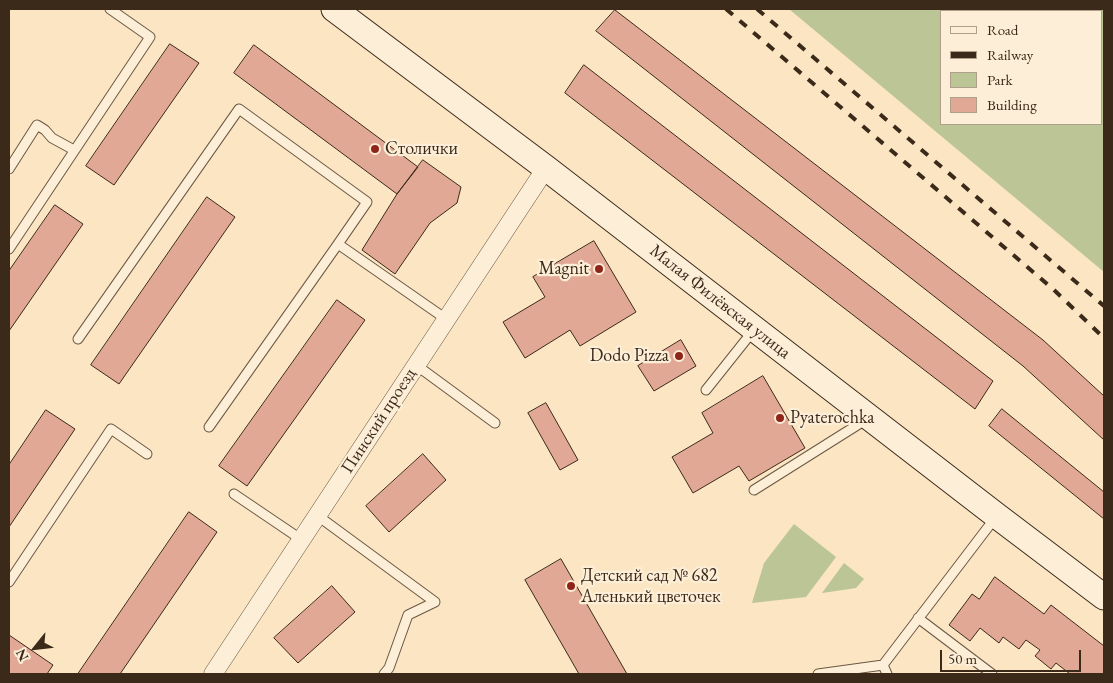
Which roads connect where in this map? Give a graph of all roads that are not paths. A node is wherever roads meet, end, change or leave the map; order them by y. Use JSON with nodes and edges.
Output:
{"nodes":[{"id":1,"x":110,"y":9,"type":"edge"},
{"id":2,"x":334,"y":9,"type":"edge"},
{"id":3,"x":74,"y":150,"type":"junction"},
{"id":4,"x":546,"y":168,"type":"junction"},
{"id":5,"x":9,"y":169,"type":"edge"},
{"id":6,"x":338,"y":244,"type":"junction"},
{"id":7,"x":9,"y":249,"type":"edge"},
{"id":8,"x":446,"y":319,"type":"junction"},
{"id":9,"x":755,"y":329,"type":"junction"},
{"id":10,"x":78,"y":339,"type":"dead end"},
{"id":11,"x":416,"y":365,"type":"junction"},
{"id":12,"x":706,"y":390,"type":"dead end"},
{"id":13,"x":866,"y":415,"type":"junction"},
{"id":14,"x":495,"y":423,"type":"dead end"},
{"id":15,"x":209,"y":427,"type":"dead end"},
{"id":16,"x":147,"y":454,"type":"dead end"},
{"id":17,"x":754,"y":490,"type":"dead end"},
{"id":18,"x":234,"y":494,"type":"dead end"},
{"id":19,"x":318,"y":516,"type":"junction"},
{"id":20,"x":997,"y":516,"type":"junction"},
{"id":21,"x":302,"y":540,"type":"junction"},
{"id":22,"x":9,"y":582,"type":"edge"},
{"id":23,"x":1104,"y":597,"type":"edge"},
{"id":24,"x":918,"y":618,"type":"junction"},
{"id":25,"x":882,"y":665,"type":"junction"},
{"id":26,"x":213,"y":674,"type":"edge"},
{"id":27,"x":384,"y":674,"type":"edge"},
{"id":28,"x":818,"y":674,"type":"edge"},
{"id":29,"x":888,"y":674,"type":"edge"},
{"id":30,"x":992,"y":674,"type":"edge"}],
"edges":[{"from":1,"to":3,"type":"lane"},
{"from":2,"to":4,"type":"street","name":"Малая Филёвская улица"},
{"from":3,"to":5,"type":"lane"},
{"from":3,"to":7,"type":"lane"},
{"from":4,"to":8,"type":"street","name":"Пинский проезд"},
{"from":4,"to":9,"type":"street","name":"Малая Филёвская улица"},
{"from":6,"to":8,"type":"lane"},
{"from":6,"to":10,"type":"lane"},
{"from":6,"to":15,"type":"lane"},
{"from":8,"to":11,"type":"street","name":"Пинский проезд"},
{"from":9,"to":12,"type":"lane"},
{"from":9,"to":13,"type":"street","name":"Малая Филёвская улица"},
{"from":11,"to":14,"type":"lane"},
{"from":11,"to":19,"type":"street","name":"Пинский проезд"},
{"from":13,"to":17,"type":"lane"},
{"from":13,"to":20,"type":"street","name":"Малая Филёвская улица"},
{"from":16,"to":22,"type":"lane"},
{"from":18,"to":21,"type":"lane"},
{"from":19,"to":21,"type":"street","name":"Пинский проезд"},
{"from":19,"to":27,"type":"lane"},
{"from":20,"to":23,"type":"street","name":"Малая Филёвская улица"},
{"from":20,"to":24,"type":"lane"},
{"from":21,"to":26,"type":"street","name":"Пинский проезд"},
{"from":24,"to":25,"type":"lane"},
{"from":24,"to":30,"type":"lane"},
{"from":25,"to":28,"type":"lane"},
{"from":25,"to":29,"type":"lane"}]}
